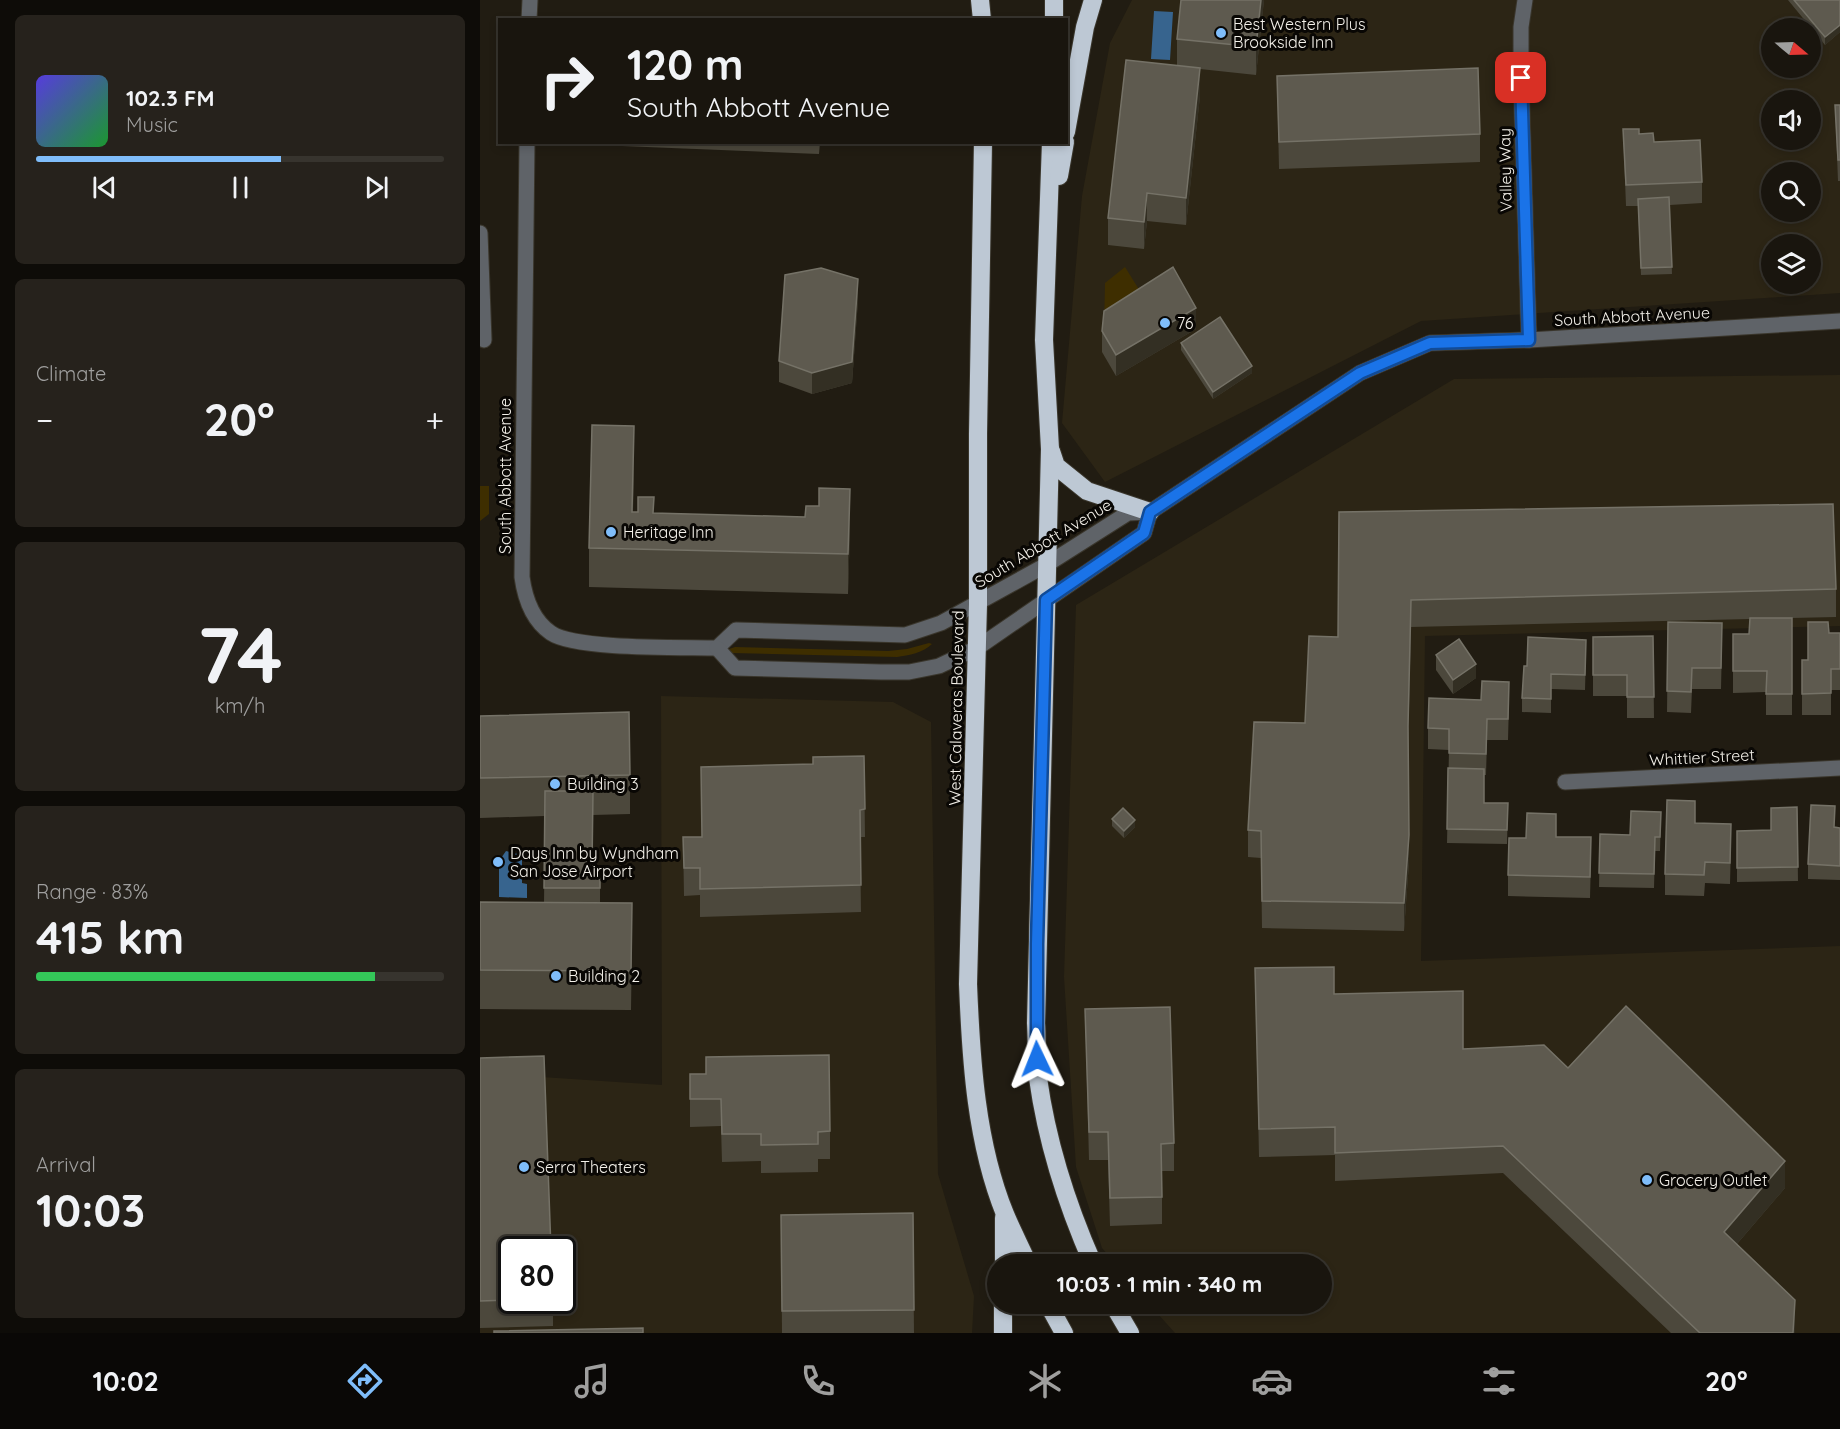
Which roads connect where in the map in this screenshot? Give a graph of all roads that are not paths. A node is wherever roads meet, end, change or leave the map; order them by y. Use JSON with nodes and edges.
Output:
{"nodes":[{"id":1,"x":530,"y":0,"type":"edge"},
{"id":2,"x":980,"y":0,"type":"edge"},
{"id":3,"x":1054,"y":0,"type":"edge"},
{"id":4,"x":1093,"y":0,"type":"edge"},
{"id":5,"x":1525,"y":0,"type":"edge"},
{"id":6,"x":529,"y":18,"type":"edge"},
{"id":7,"x":982,"y":18,"type":"edge"},
{"id":8,"x":1054,"y":18,"type":"edge"},
{"id":9,"x":1068,"y":121,"type":"edge"},
{"id":10,"x":527,"y":144,"type":"edge"},
{"id":11,"x":983,"y":144,"type":"edge"},
{"id":12,"x":1051,"y":144,"type":"edge"},
{"id":13,"x":1065,"y":144,"type":"edge"},
{"id":14,"x":480,"y":233,"type":"edge"},
{"id":15,"x":1048,"y":240,"type":"junction"},
{"id":16,"x":1840,"y":321,"type":"edge"},
{"id":17,"x":484,"y":340,"type":"dead end"},
{"id":18,"x":1529,"y":340,"type":"junction"},
{"id":19,"x":1050,"y":448,"type":"junction"},
{"id":20,"x":1150,"y":512,"type":"junction"},
{"id":21,"x":1046,"y":565,"type":"junction"},
{"id":22,"x":1046,"y":600,"type":"junction"},
{"id":23,"x":978,"y":604,"type":"junction"},
{"id":24,"x":717,"y":648,"type":"junction"},
{"id":25,"x":977,"y":648,"type":"junction"},
{"id":26,"x":1840,"y":768,"type":"edge"},
{"id":27,"x":1565,"y":782,"type":"dead end"},
{"id":28,"x":1004,"y":1214,"type":"junction"},
{"id":29,"x":1004,"y":1254,"type":"edge"},
{"id":30,"x":1023,"y":1254,"type":"edge"},
{"id":31,"x":1089,"y":1254,"type":"edge"},
{"id":32,"x":1003,"y":1314,"type":"edge"},
{"id":33,"x":1054,"y":1314,"type":"edge"},
{"id":34,"x":1119,"y":1314,"type":"edge"},
{"id":35,"x":1003,"y":1333,"type":"edge"},
{"id":36,"x":1064,"y":1333,"type":"edge"},
{"id":37,"x":1130,"y":1333,"type":"edge"}],
"edges":[{"from":1,"to":6,"type":"street"},
{"from":2,"to":7,"type":"highway"},
{"from":3,"to":8,"type":"highway"},
{"from":4,"to":9,"type":"highway"},
{"from":5,"to":18,"type":"street","name":"Valley Way"},
{"from":10,"to":24,"type":"street","name":"South Abbott Avenue"},
{"from":11,"to":23,"type":"highway","name":"West Calaveras Boulevard"},
{"from":12,"to":15,"type":"highway"},
{"from":13,"to":15,"type":"highway"},
{"from":14,"to":17,"type":"street"},
{"from":15,"to":19,"type":"highway"},
{"from":16,"to":18,"type":"street","name":"South Abbott Avenue"},
{"from":18,"to":20,"type":"street","name":"South Abbott Avenue"},
{"from":19,"to":20,"type":"highway"},
{"from":19,"to":21,"type":"highway"},
{"from":20,"to":21,"type":"street","name":"South Abbott Avenue"},
{"from":20,"to":22,"type":"street"},
{"from":21,"to":22,"type":"highway"},
{"from":21,"to":23,"type":"street","name":"South Abbott Avenue"},
{"from":22,"to":25,"type":"street"},
{"from":22,"to":31,"type":"highway"},
{"from":23,"to":24,"type":"street","name":"South Abbott Avenue"},
{"from":23,"to":25,"type":"highway","name":"West Calaveras Boulevard"},
{"from":24,"to":25,"type":"street"},
{"from":25,"to":28,"type":"highway","name":"West Calaveras Boulevard"},
{"from":26,"to":27,"type":"street","name":"Whittier Street"},
{"from":28,"to":29,"type":"highway"},
{"from":28,"to":30,"type":"highway","name":"West Calaveras Boulevard"},
{"from":32,"to":35,"type":"highway"},
{"from":33,"to":36,"type":"highway"},
{"from":34,"to":37,"type":"highway"}]}
